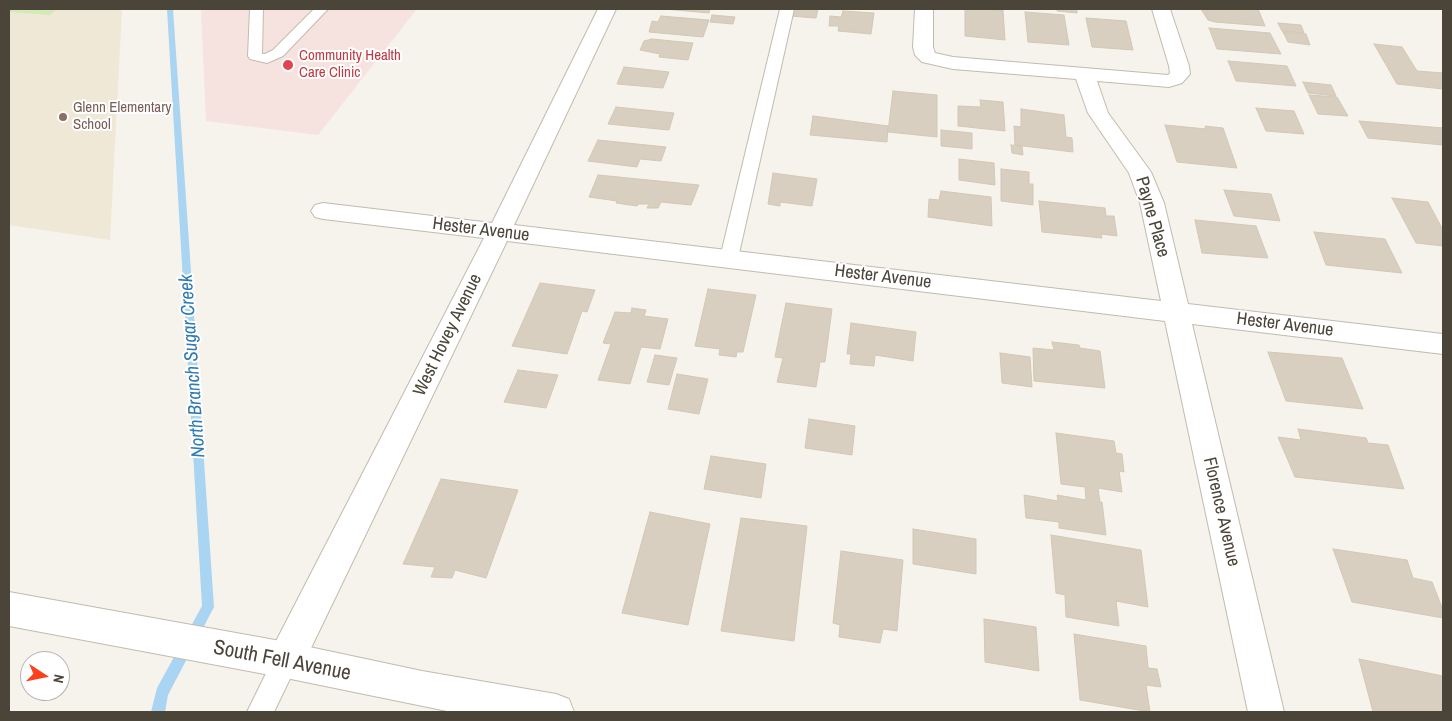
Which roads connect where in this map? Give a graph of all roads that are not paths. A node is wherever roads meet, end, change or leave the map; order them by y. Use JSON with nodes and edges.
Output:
{"nodes":[{"id":1,"x":256,"y":9,"type":"edge"},
{"id":2,"x":321,"y":9,"type":"edge"},
{"id":3,"x":607,"y":9,"type":"edge"},
{"id":4,"x":787,"y":9,"type":"edge"},
{"id":5,"x":924,"y":9,"type":"edge"},
{"id":6,"x":1161,"y":9,"type":"edge"},
{"id":7,"x":1085,"y":75,"type":"junction"},
{"id":8,"x":323,"y":211,"type":"dead end"},
{"id":9,"x":499,"y":232,"type":"junction"},
{"id":10,"x":729,"y":258,"type":"junction"},
{"id":11,"x":1176,"y":312,"type":"junction"},
{"id":12,"x":1443,"y":344,"type":"edge"},
{"id":13,"x":9,"y":609,"type":"edge"},
{"id":14,"x":286,"y":660,"type":"junction"},
{"id":15,"x":260,"y":712,"type":"edge"},
{"id":16,"x":556,"y":712,"type":"edge"},
{"id":17,"x":1266,"y":712,"type":"edge"}],
"edges":[{"from":1,"to":2,"type":"lane"},
{"from":3,"to":9,"type":"street","name":"West Hovey Avenue"},
{"from":4,"to":10,"type":"lane"},
{"from":5,"to":7,"type":"street"},
{"from":6,"to":7,"type":"street"},
{"from":7,"to":11,"type":"street","name":"Payne Place"},
{"from":8,"to":9,"type":"street","name":"Hester Avenue"},
{"from":9,"to":10,"type":"street","name":"Hester Avenue"},
{"from":9,"to":14,"type":"street","name":"West Hovey Avenue"},
{"from":10,"to":11,"type":"street","name":"Hester Avenue"},
{"from":11,"to":12,"type":"street","name":"Hester Avenue"},
{"from":11,"to":17,"type":"street","name":"Florence Avenue"},
{"from":13,"to":14,"type":"street","name":"South Fell Avenue"},
{"from":14,"to":15,"type":"lane"},
{"from":14,"to":16,"type":"street","name":"South Fell Avenue"}]}
